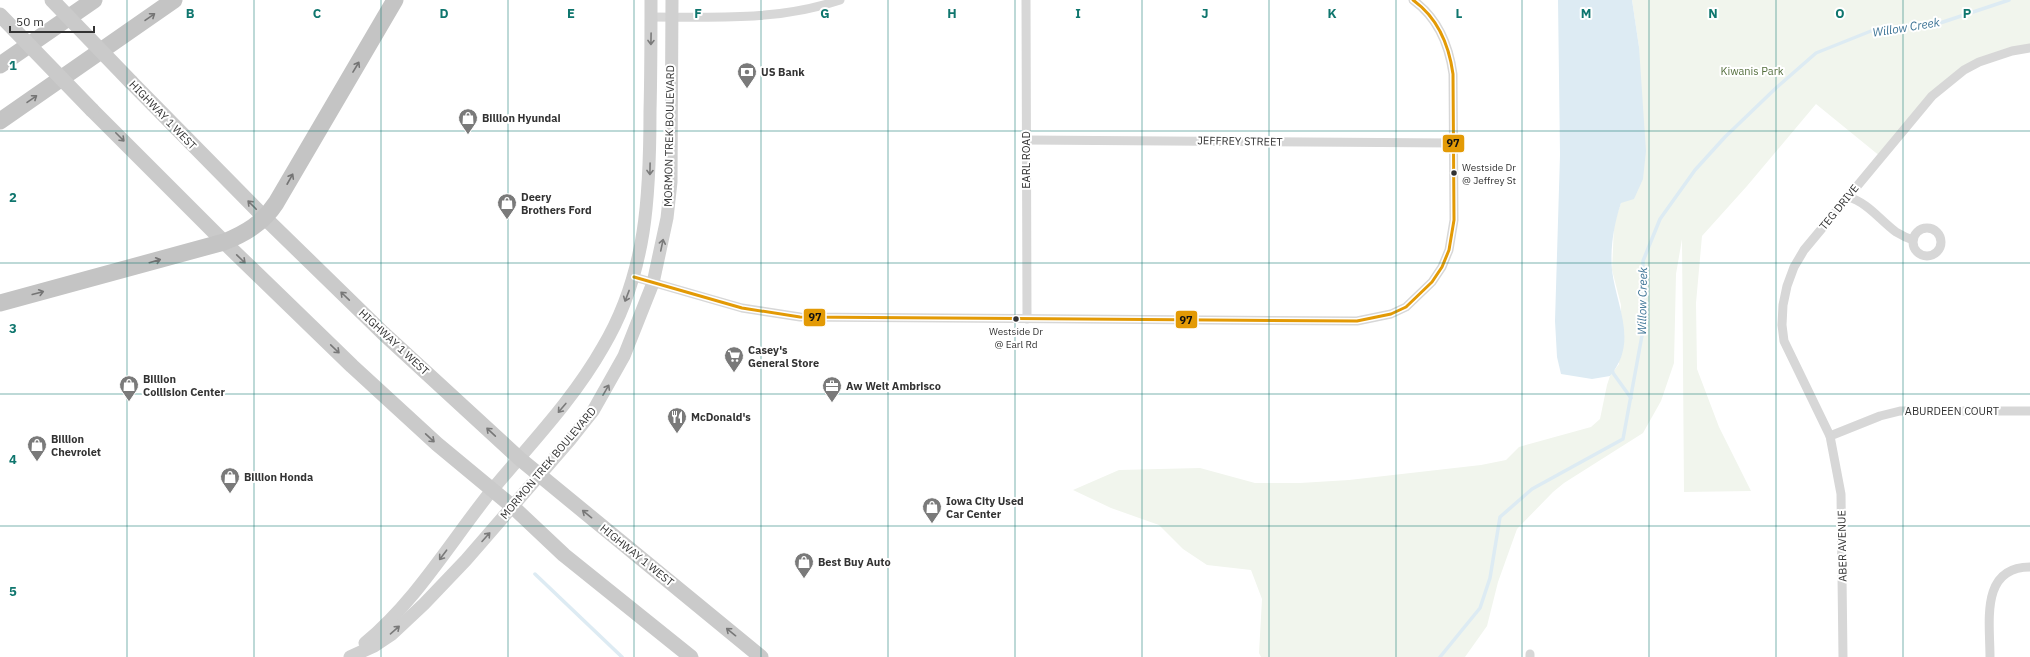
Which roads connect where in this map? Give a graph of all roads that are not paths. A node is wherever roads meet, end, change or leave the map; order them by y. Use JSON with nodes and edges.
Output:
{"nodes":[{"id":1,"x":52,"y":0,"type":"edge"},
{"id":2,"x":94,"y":0,"type":"edge"},
{"id":3,"x":174,"y":0,"type":"edge"},
{"id":4,"x":396,"y":0,"type":"edge"},
{"id":5,"x":651,"y":0,"type":"edge"},
{"id":6,"x":672,"y":0,"type":"edge"},
{"id":7,"x":840,"y":0,"type":"edge"},
{"id":8,"x":1026,"y":0,"type":"edge"},
{"id":9,"x":1413,"y":0,"type":"edge"},
{"id":10,"x":0,"y":15,"type":"edge"},
{"id":11,"x":651,"y":17,"type":"junction"},
{"id":12,"x":672,"y":17,"type":"junction"},
{"id":13,"x":2030,"y":48,"type":"edge"},
{"id":14,"x":0,"y":65,"type":"edge"},
{"id":15,"x":0,"y":121,"type":"edge"},
{"id":16,"x":1026,"y":140,"type":"junction"},
{"id":17,"x":1454,"y":143,"type":"junction"},
{"id":18,"x":1848,"y":197,"type":"junction"},
{"id":19,"x":265,"y":218,"type":"junction"},
{"id":20,"x":1913,"y":240,"type":"dead end"},
{"id":21,"x":224,"y":242,"type":"junction"},
{"id":22,"x":634,"y":277,"type":"junction"},
{"id":23,"x":653,"y":283,"type":"junction"},
{"id":24,"x":0,"y":303,"type":"edge"},
{"id":25,"x":1027,"y":319,"type":"junction"},
{"id":26,"x":2030,"y":411,"type":"edge"},
{"id":27,"x":1830,"y":436,"type":"junction"},
{"id":28,"x":520,"y":459,"type":"junction"},
{"id":29,"x":539,"y":476,"type":"junction"},
{"id":30,"x":493,"y":490,"type":"junction"},
{"id":31,"x":513,"y":507,"type":"junction"},
{"id":32,"x":2030,"y":567,"type":"edge"},
{"id":33,"x":349,"y":657,"type":"edge"},
{"id":34,"x":691,"y":657,"type":"edge"},
{"id":35,"x":761,"y":657,"type":"edge"},
{"id":36,"x":1843,"y":657,"type":"edge"},
{"id":37,"x":1990,"y":657,"type":"edge"}],
"edges":[{"from":19,"to":1,"type":"main road","name":"HIGHWAY 1 WEST","one_way":true,"bridge":true},
{"from":2,"to":14,"type":"highway"},
{"from":15,"to":3,"type":"highway","one_way":true},
{"from":19,"to":4,"type":"highway","one_way":true},
{"from":5,"to":11,"type":"main road","name":"MORMON TREK BOULEVARD"},
{"from":6,"to":12,"type":"main road","name":"MORMON TREK BOULEVARD"},
{"from":7,"to":12,"type":"street"},
{"from":8,"to":16,"type":"street","name":"EARL ROAD"},
{"from":9,"to":17,"type":"street"},
{"from":10,"to":21,"type":"main road","one_way":true,"bridge":true},
{"from":11,"to":12,"type":"street"},
{"from":11,"to":22,"type":"main road","name":"MORMON TREK BOULEVARD","one_way":true},
{"from":23,"to":12,"type":"main road","name":"MORMON TREK BOULEVARD","one_way":true},
{"from":13,"to":18,"type":"street","name":"TEG DRIVE"},
{"from":16,"to":17,"type":"street","name":"JEFFREY STREET"},
{"from":16,"to":25,"type":"street","name":"EARL ROAD"},
{"from":17,"to":25,"type":"street"},
{"from":18,"to":20,"type":"street"},
{"from":18,"to":27,"type":"street","name":"TEG DRIVE"},
{"from":19,"to":21,"type":"highway"},
{"from":28,"to":19,"type":"main road","name":"HIGHWAY 1 WEST","one_way":true},
{"from":24,"to":21,"type":"highway","one_way":true},
{"from":21,"to":30,"type":"main road","one_way":true},
{"from":22,"to":23,"type":"street"},
{"from":22,"to":28,"type":"main road","name":"MORMON TREK BOULEVARD","one_way":true},
{"from":23,"to":25,"type":"street"},
{"from":29,"to":23,"type":"main road","name":"MORMON TREK BOULEVARD","one_way":true},
{"from":26,"to":27,"type":"street","name":"ABURDEEN COURT"},
{"from":27,"to":36,"type":"street","name":"ABER AVENUE"},
{"from":28,"to":29,"type":"main road","name":"HIGHWAY 1 WEST"},
{"from":28,"to":30,"type":"main road","name":"MORMON TREK BOULEVARD"},
{"from":29,"to":31,"type":"main road","name":"MORMON TREK BOULEVARD"},
{"from":35,"to":29,"type":"main road","name":"HIGHWAY 1 WEST","one_way":true},
{"from":30,"to":31,"type":"main road"},
{"from":30,"to":33,"type":"main road","name":"MORMON TREK BOULEVARD","one_way":true},
{"from":33,"to":31,"type":"main road","name":"MORMON TREK BOULEVARD","one_way":true},
{"from":31,"to":34,"type":"main road"},
{"from":32,"to":37,"type":"street"}]}
